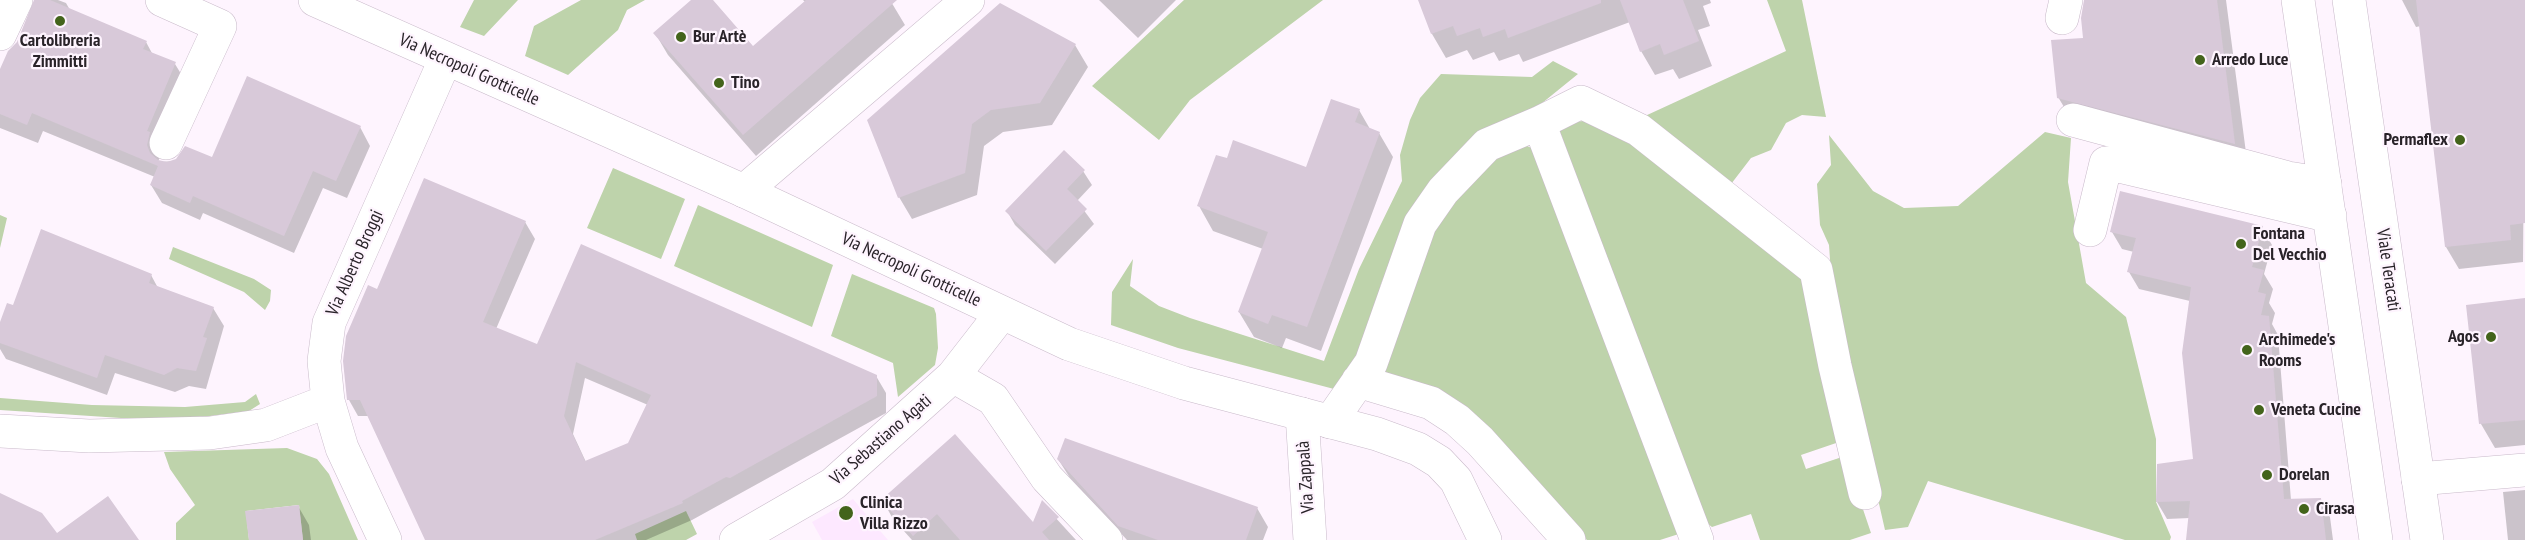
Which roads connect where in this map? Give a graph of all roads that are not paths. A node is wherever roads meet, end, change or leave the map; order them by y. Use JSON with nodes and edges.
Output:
{"nodes":[{"id":1,"x":16,"y":0,"type":"edge"},
{"id":2,"x":162,"y":0,"type":"edge"},
{"id":3,"x":315,"y":0,"type":"edge"},
{"id":4,"x":968,"y":0,"type":"edge"},
{"id":5,"x":2298,"y":0,"type":"edge"},
{"id":6,"x":2349,"y":0,"type":"edge"},
{"id":7,"x":0,"y":34,"type":"edge"},
{"id":8,"x":445,"y":60,"type":"junction"},
{"id":9,"x":2073,"y":120,"type":"dead end"},
{"id":10,"x":1539,"y":123,"type":"junction"},
{"id":11,"x":165,"y":143,"type":"dead end"},
{"id":12,"x":2325,"y":184,"type":"junction"},
{"id":13,"x":744,"y":191,"type":"junction"},
{"id":14,"x":2330,"y":216,"type":"junction"},
{"id":15,"x":2090,"y":230,"type":"dead end"},
{"id":16,"x":1002,"y":313,"type":"junction"},
{"id":17,"x":953,"y":376,"type":"junction"},
{"id":18,"x":1358,"y":381,"type":"junction"},
{"id":19,"x":328,"y":401,"type":"junction"},
{"id":20,"x":1316,"y":418,"type":"junction"},
{"id":21,"x":0,"y":431,"type":"edge"},
{"id":22,"x":2525,"y":470,"type":"edge"},
{"id":23,"x":2418,"y":479,"type":"junction"},
{"id":24,"x":1865,"y":493,"type":"dead end"},
{"id":25,"x":385,"y":540,"type":"edge"},
{"id":26,"x":736,"y":540,"type":"edge"},
{"id":27,"x":1106,"y":540,"type":"edge"},
{"id":28,"x":1310,"y":540,"type":"edge"},
{"id":29,"x":1485,"y":540,"type":"edge"},
{"id":30,"x":1569,"y":540,"type":"edge"},
{"id":31,"x":1697,"y":540,"type":"edge"},
{"id":32,"x":2376,"y":540,"type":"edge"},
{"id":33,"x":2427,"y":540,"type":"edge"}],
"edges":[{"from":1,"to":7,"type":"main road"},
{"from":2,"to":11,"type":"main road"},
{"from":3,"to":8,"type":"main road","name":"Via Necropoli Grotticelle"},
{"from":4,"to":13,"type":"main road"},
{"from":5,"to":12,"type":"main road"},
{"from":6,"to":23,"type":"main road","name":"Viale Teracati"},
{"from":8,"to":13,"type":"main road","name":"Via Necropoli Grotticelle"},
{"from":8,"to":19,"type":"main road","name":"Via Alberto Broggi"},
{"from":9,"to":12,"type":"main road"},
{"from":10,"to":18,"type":"main road"},
{"from":10,"to":24,"type":"main road"},
{"from":10,"to":31,"type":"main road"},
{"from":12,"to":14,"type":"main road"},
{"from":13,"to":16,"type":"main road","name":"Via Necropoli Grotticelle"},
{"from":14,"to":15,"type":"main road"},
{"from":14,"to":32,"type":"main road"},
{"from":16,"to":17,"type":"main road","name":"Via Sebastiano Agati"},
{"from":16,"to":20,"type":"main road","name":"Via Necropoli Grotticelle"},
{"from":17,"to":26,"type":"main road","name":"Via Sebastiano Agati"},
{"from":17,"to":27,"type":"main road"},
{"from":18,"to":20,"type":"main road"},
{"from":18,"to":30,"type":"main road"},
{"from":19,"to":21,"type":"main road"},
{"from":19,"to":25,"type":"main road","name":"Via Alberto Broggi"},
{"from":20,"to":28,"type":"main road","name":"Via Zappalà"},
{"from":20,"to":29,"type":"main road","name":"Via Necropoli Grotticelle"},
{"from":22,"to":23,"type":"main road"},
{"from":23,"to":33,"type":"main road","name":"Viale Teracati"}]}
